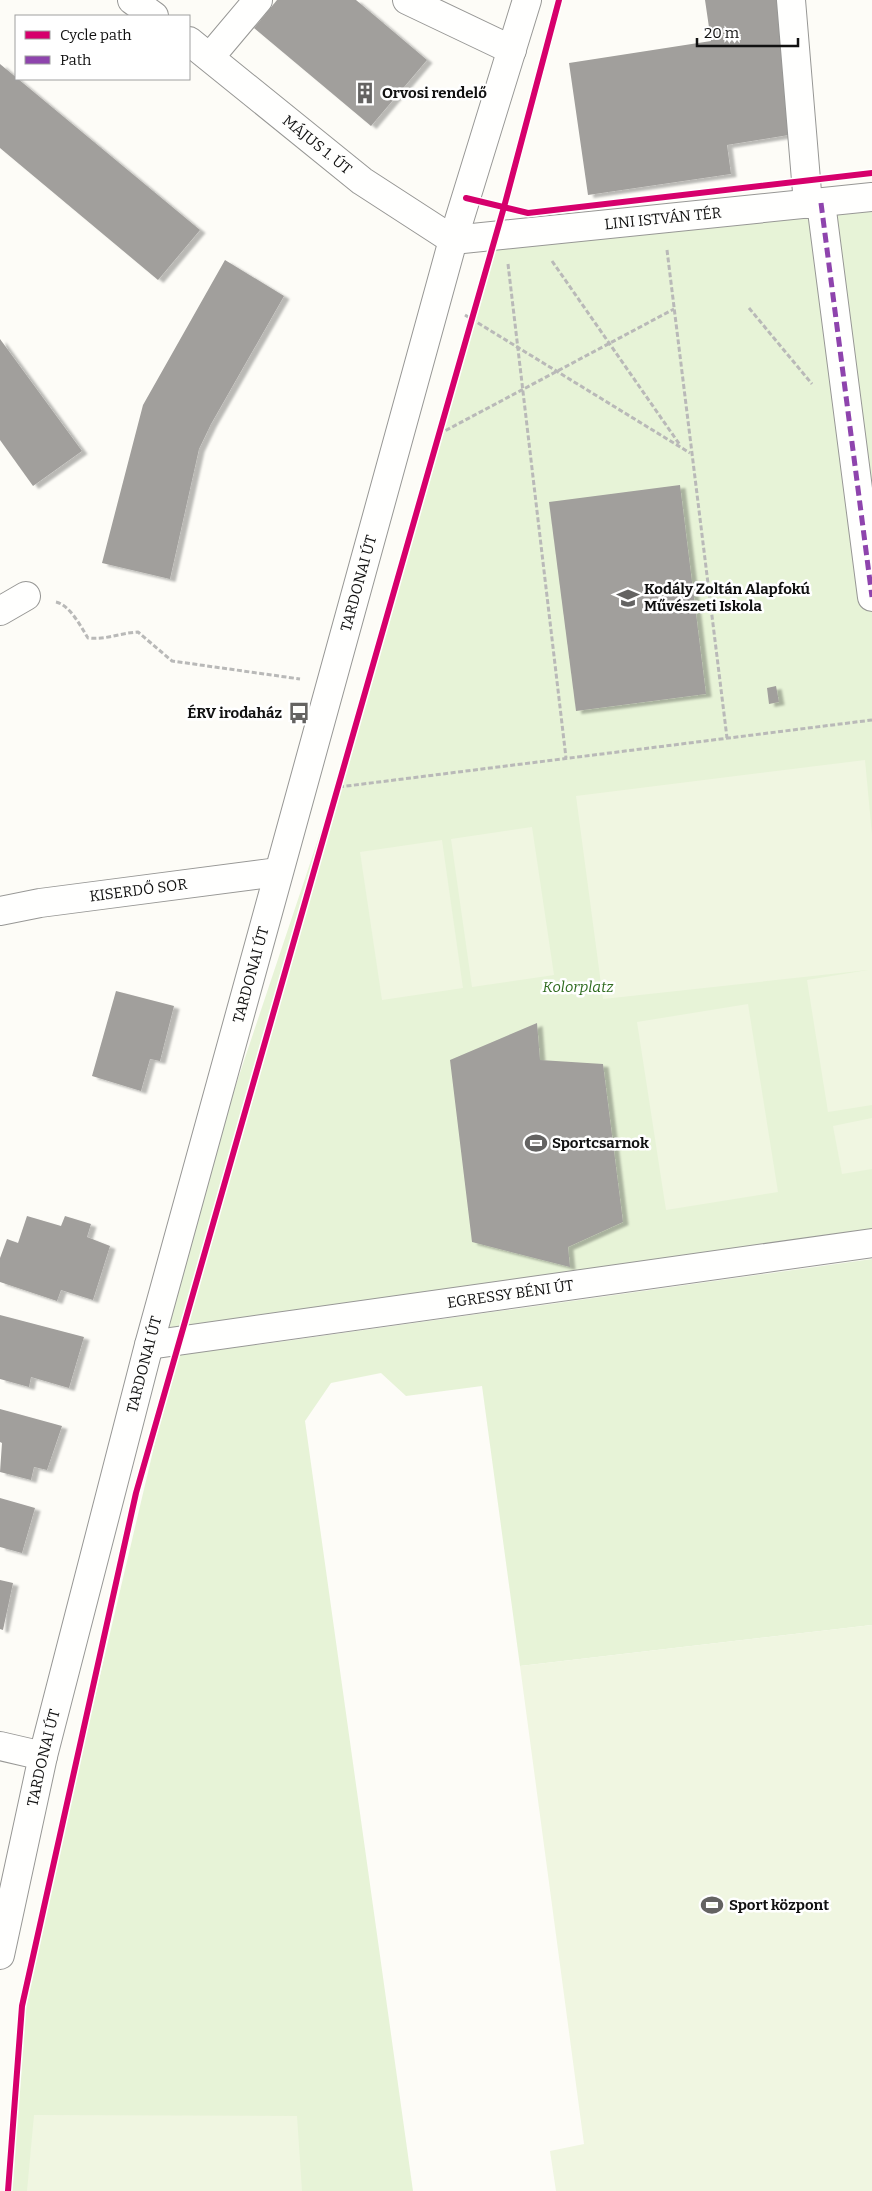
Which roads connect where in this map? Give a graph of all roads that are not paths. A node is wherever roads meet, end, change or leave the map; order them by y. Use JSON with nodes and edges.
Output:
{"nodes":[{"id":1,"x":132,"y":0,"type":"edge"},
{"id":2,"x":258,"y":0,"type":"edge"},
{"id":3,"x":407,"y":0,"type":"edge"},
{"id":4,"x":527,"y":0,"type":"edge"},
{"id":5,"x":791,"y":0,"type":"edge"},
{"id":6,"x":153,"y":15,"type":"edge"},
{"id":7,"x":190,"y":42,"type":"edge"},
{"id":8,"x":512,"y":50,"type":"junction"},
{"id":9,"x":210,"y":57,"type":"junction"},
{"id":10,"x":872,"y":198,"type":"edge"},
{"id":11,"x":815,"y":204,"type":"junction"},
{"id":12,"x":453,"y":240,"type":"junction"},
{"id":13,"x":26,"y":596,"type":"road end"},
{"id":14,"x":872,"y":597,"type":"edge"},
{"id":15,"x":0,"y":610,"type":"edge"},
{"id":16,"x":278,"y":872,"type":"junction"},
{"id":17,"x":0,"y":911,"type":"edge"},
{"id":18,"x":872,"y":1243,"type":"edge"},
{"id":19,"x":150,"y":1345,"type":"junction"},
{"id":20,"x":0,"y":1746,"type":"edge"},
{"id":21,"x":43,"y":1756,"type":"junction"},
{"id":22,"x":0,"y":1955,"type":"edge"}],
"edges":[{"from":1,"to":6,"type":"street"},
{"from":2,"to":9,"type":"street"},
{"from":3,"to":8,"type":"street"},
{"from":4,"to":8,"type":"street","name":"TARDONAI ÚT"},
{"from":5,"to":11,"type":"street"},
{"from":7,"to":9,"type":"street","name":"MÁJUS 1. ÚT"},
{"from":8,"to":12,"type":"street","name":"TARDONAI ÚT"},
{"from":9,"to":12,"type":"street","name":"MÁJUS 1. ÚT"},
{"from":10,"to":11,"type":"street","name":"LINI ISTVÁN TÉR"},
{"from":11,"to":12,"type":"street","name":"LINI ISTVÁN TÉR"},
{"from":11,"to":14,"type":"street"},
{"from":12,"to":16,"type":"street","name":"TARDONAI ÚT"},
{"from":13,"to":15,"type":"street"},
{"from":16,"to":17,"type":"street","name":"KISERDŐ SOR"},
{"from":16,"to":19,"type":"street","name":"TARDONAI ÚT"},
{"from":18,"to":19,"type":"street","name":"EGRESSY BÉNI ÚT"},
{"from":19,"to":21,"type":"street","name":"TARDONAI ÚT"},
{"from":20,"to":21,"type":"street"},
{"from":21,"to":22,"type":"street","name":"TARDONAI ÚT"}]}
